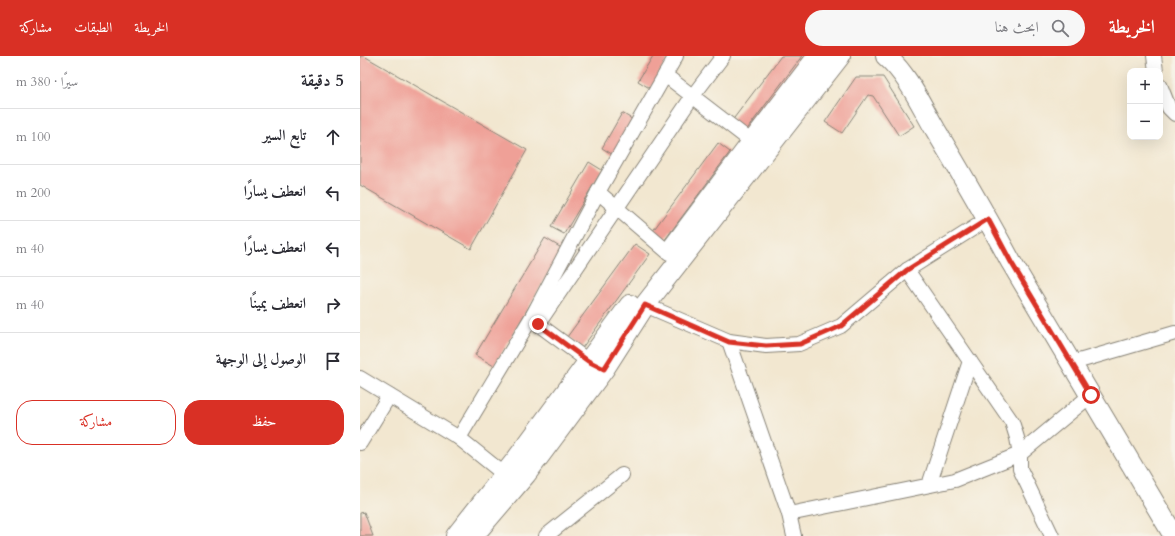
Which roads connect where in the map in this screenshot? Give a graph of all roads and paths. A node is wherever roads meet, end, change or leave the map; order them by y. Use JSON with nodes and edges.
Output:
{"nodes":[{"id":1,"x":676,"y":56,"type":"edge"},
{"id":2,"x":724,"y":56,"type":"edge"},
{"id":3,"x":818,"y":56,"type":"edge"},
{"id":4,"x":840,"y":56,"type":"edge"},
{"id":5,"x":886,"y":56,"type":"edge"},
{"id":6,"x":1154,"y":56,"type":"edge"},
{"id":7,"x":1156,"y":68,"type":"edge"},
{"id":8,"x":665,"y":75,"type":"junction"},
{"id":9,"x":1163,"y":93,"type":"edge"},
{"id":10,"x":692,"y":97,"type":"junction"},
{"id":11,"x":1175,"y":114,"type":"edge"},
{"id":12,"x":752,"y":142,"type":"junction"},
{"id":13,"x":598,"y":192,"type":"junction"},
{"id":14,"x":616,"y":208,"type":"junction"},
{"id":15,"x":988,"y":219,"type":"junction"},
{"id":16,"x":668,"y":253,"type":"junction"},
{"id":17,"x":907,"y":270,"type":"junction"},
{"id":18,"x":645,"y":305,"type":"junction"},
{"id":19,"x":536,"y":319,"type":"junction"},
{"id":20,"x":1175,"y":333,"type":"edge"},
{"id":21,"x":729,"y":342,"type":"junction"},
{"id":22,"x":970,"y":361,"type":"junction"},
{"id":23,"x":1072,"y":363,"type":"junction"},
{"id":24,"x":596,"y":365,"type":"junction"},
{"id":25,"x":360,"y":378,"type":"edge"},
{"id":26,"x":1091,"y":395,"type":"junction"},
{"id":27,"x":389,"y":396,"type":"junction"},
{"id":28,"x":459,"y":438,"type":"junction"},
{"id":29,"x":360,"y":443,"type":"edge"},
{"id":30,"x":1020,"y":454,"type":"junction"},
{"id":31,"x":622,"y":475,"type":"dead end"},
{"id":32,"x":511,"y":480,"type":"junction"},
{"id":33,"x":928,"y":486,"type":"junction"},
{"id":34,"x":789,"y":514,"type":"junction"},
{"id":35,"x":476,"y":535,"type":"edge"},
{"id":36,"x":456,"y":536,"type":"edge"},
{"id":37,"x":546,"y":536,"type":"edge"},
{"id":38,"x":794,"y":536,"type":"edge"},
{"id":39,"x":1052,"y":536,"type":"edge"},
{"id":40,"x":1174,"y":536,"type":"edge"}],
"edges":[{"from":1,"to":8,"type":"street"},
{"from":2,"to":10,"type":"street"},
{"from":3,"to":12,"type":"main road"},
{"from":4,"to":18,"type":"main road"},
{"from":5,"to":15,"type":"main road"},
{"from":6,"to":7,"type":"street"},
{"from":8,"to":10,"type":"street"},
{"from":8,"to":13,"type":"street"},
{"from":9,"to":11,"type":"street"},
{"from":10,"to":12,"type":"street"},
{"from":10,"to":14,"type":"street"},
{"from":12,"to":16,"type":"main road"},
{"from":13,"to":14,"type":"street"},
{"from":13,"to":19,"type":"street"},
{"from":14,"to":16,"type":"street"},
{"from":14,"to":19,"type":"street"},
{"from":15,"to":17,"type":"street"},
{"from":15,"to":23,"type":"main road"},
{"from":16,"to":24,"type":"main road"},
{"from":17,"to":21,"type":"street"},
{"from":17,"to":22,"type":"street"},
{"from":18,"to":21,"type":"street"},
{"from":18,"to":24,"type":"main road"},
{"from":19,"to":24,"type":"street"},
{"from":19,"to":28,"type":"street"},
{"from":20,"to":23,"type":"street"},
{"from":21,"to":34,"type":"street"},
{"from":22,"to":30,"type":"street"},
{"from":22,"to":33,"type":"street"},
{"from":23,"to":26,"type":"main road"},
{"from":24,"to":32,"type":"main road"},
{"from":25,"to":27,"type":"street"},
{"from":26,"to":30,"type":"street"},
{"from":26,"to":40,"type":"main road"},
{"from":27,"to":28,"type":"street"},
{"from":27,"to":29,"type":"street"},
{"from":28,"to":32,"type":"street"},
{"from":30,"to":33,"type":"street"},
{"from":30,"to":39,"type":"street"},
{"from":31,"to":37,"type":"street"},
{"from":32,"to":35,"type":"main road"},
{"from":32,"to":36,"type":"main road"},
{"from":33,"to":34,"type":"street"},
{"from":34,"to":38,"type":"street"}]}
